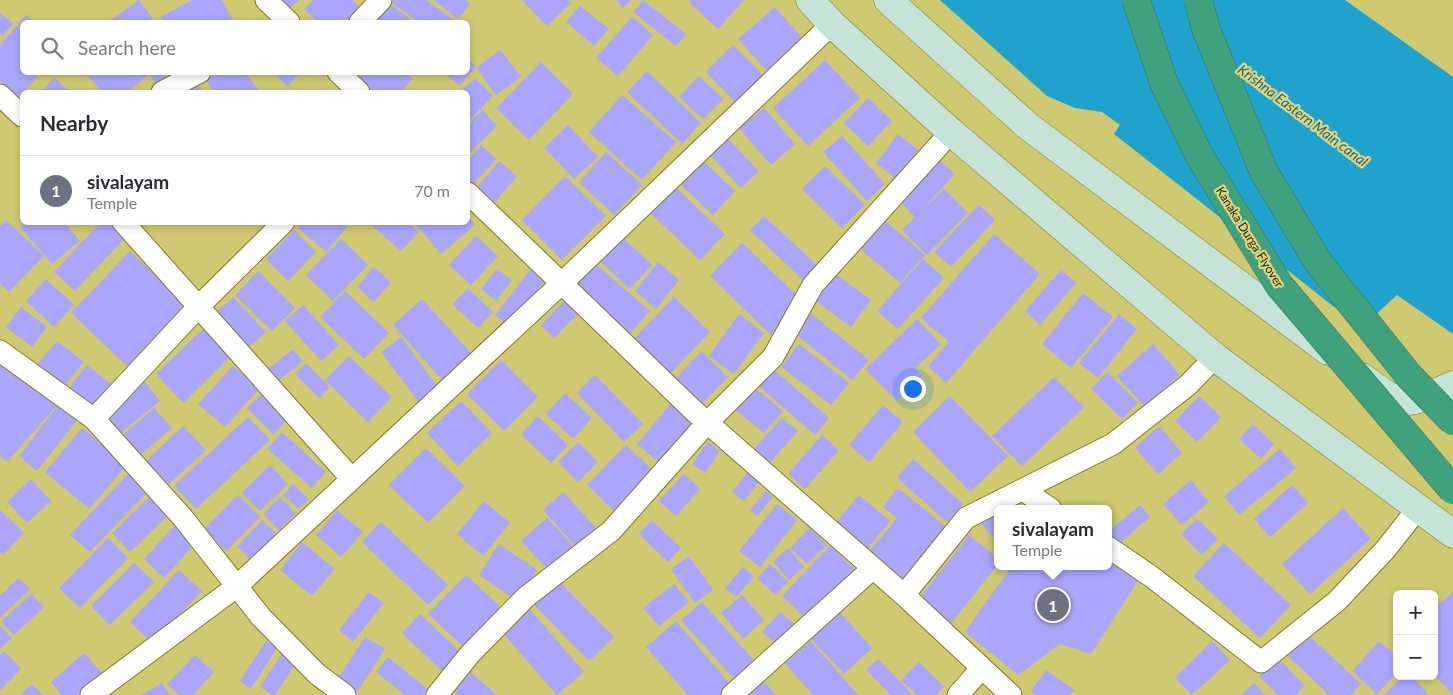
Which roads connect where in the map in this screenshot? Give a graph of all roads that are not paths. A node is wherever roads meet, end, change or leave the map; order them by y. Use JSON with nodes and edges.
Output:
{"nodes":[{"id":1,"x":381,"y":0,"type":"edge"},
{"id":2,"x":810,"y":0,"type":"edge"},
{"id":3,"x":888,"y":0,"type":"edge"},
{"id":4,"x":1136,"y":0,"type":"edge"},
{"id":5,"x":1198,"y":0,"type":"edge"},
{"id":6,"x":362,"y":20,"type":"edge"},
{"id":7,"x":832,"y":24,"type":"junction"},
{"id":8,"x":194,"y":75,"type":"edge"},
{"id":9,"x":341,"y":75,"type":"edge"},
{"id":10,"x":166,"y":90,"type":"edge"},
{"id":11,"x":358,"y":90,"type":"edge"},
{"id":12,"x":0,"y":95,"type":"edge"},
{"id":13,"x":20,"y":114,"type":"edge"},
{"id":14,"x":951,"y":132,"type":"junction"},
{"id":15,"x":470,"y":195,"type":"edge"},
{"id":16,"x":126,"y":225,"type":"edge"},
{"id":17,"x":281,"y":225,"type":"edge"},
{"id":18,"x":562,"y":283,"type":"junction"},
{"id":19,"x":198,"y":306,"type":"junction"},
{"id":20,"x":0,"y":350,"type":"edge"},
{"id":21,"x":1215,"y":357,"type":"junction"},
{"id":22,"x":1453,"y":385,"type":"edge"},
{"id":23,"x":94,"y":419,"type":"junction"},
{"id":24,"x":1453,"y":421,"type":"edge"},
{"id":25,"x":707,"y":423,"type":"junction"},
{"id":26,"x":351,"y":478,"type":"junction"},
{"id":27,"x":1022,"y":490,"type":"junction"},
{"id":28,"x":1453,"y":490,"type":"edge"},
{"id":29,"x":1045,"y":505,"type":"edge"},
{"id":30,"x":1419,"y":507,"type":"junction"},
{"id":31,"x":1453,"y":534,"type":"edge"},
{"id":32,"x":1112,"y":551,"type":"edge"},
{"id":33,"x":872,"y":569,"type":"junction"},
{"id":34,"x":236,"y":587,"type":"junction"},
{"id":35,"x":904,"y":595,"type":"junction"},
{"id":36,"x":981,"y":669,"type":"junction"},
{"id":37,"x":91,"y":695,"type":"edge"},
{"id":38,"x":345,"y":695,"type":"edge"},
{"id":39,"x":437,"y":695,"type":"edge"},
{"id":40,"x":732,"y":695,"type":"edge"},
{"id":41,"x":958,"y":695,"type":"edge"},
{"id":42,"x":1012,"y":695,"type":"edge"}],
"edges":[{"from":1,"to":6,"type":"street"},
{"from":2,"to":7,"type":"main road"},
{"from":3,"to":22,"type":"main road"},
{"from":4,"to":28,"type":"highway","name":"Kanaka Durga Flyover","bridge":true},
{"from":5,"to":24,"type":"highway","bridge":true},
{"from":7,"to":14,"type":"main road"},
{"from":7,"to":18,"type":"street"},
{"from":8,"to":10,"type":"street"},
{"from":9,"to":11,"type":"street"},
{"from":12,"to":13,"type":"street"},
{"from":14,"to":21,"type":"main road"},
{"from":14,"to":25,"type":"street"},
{"from":15,"to":18,"type":"street"},
{"from":16,"to":19,"type":"street"},
{"from":17,"to":19,"type":"street"},
{"from":18,"to":25,"type":"street"},
{"from":18,"to":26,"type":"street"},
{"from":19,"to":23,"type":"street"},
{"from":19,"to":26,"type":"street"},
{"from":20,"to":23,"type":"street"},
{"from":21,"to":27,"type":"street"},
{"from":21,"to":30,"type":"main road"},
{"from":23,"to":34,"type":"street"},
{"from":25,"to":33,"type":"street"},
{"from":25,"to":39,"type":"street"},
{"from":26,"to":34,"type":"street"},
{"from":27,"to":29,"type":"street"},
{"from":27,"to":35,"type":"street"},
{"from":30,"to":31,"type":"main road"},
{"from":30,"to":32,"type":"street"},
{"from":33,"to":35,"type":"street"},
{"from":33,"to":40,"type":"street"},
{"from":34,"to":37,"type":"street"},
{"from":34,"to":38,"type":"street"},
{"from":35,"to":36,"type":"street"},
{"from":36,"to":41,"type":"street"},
{"from":36,"to":42,"type":"street"}]}
